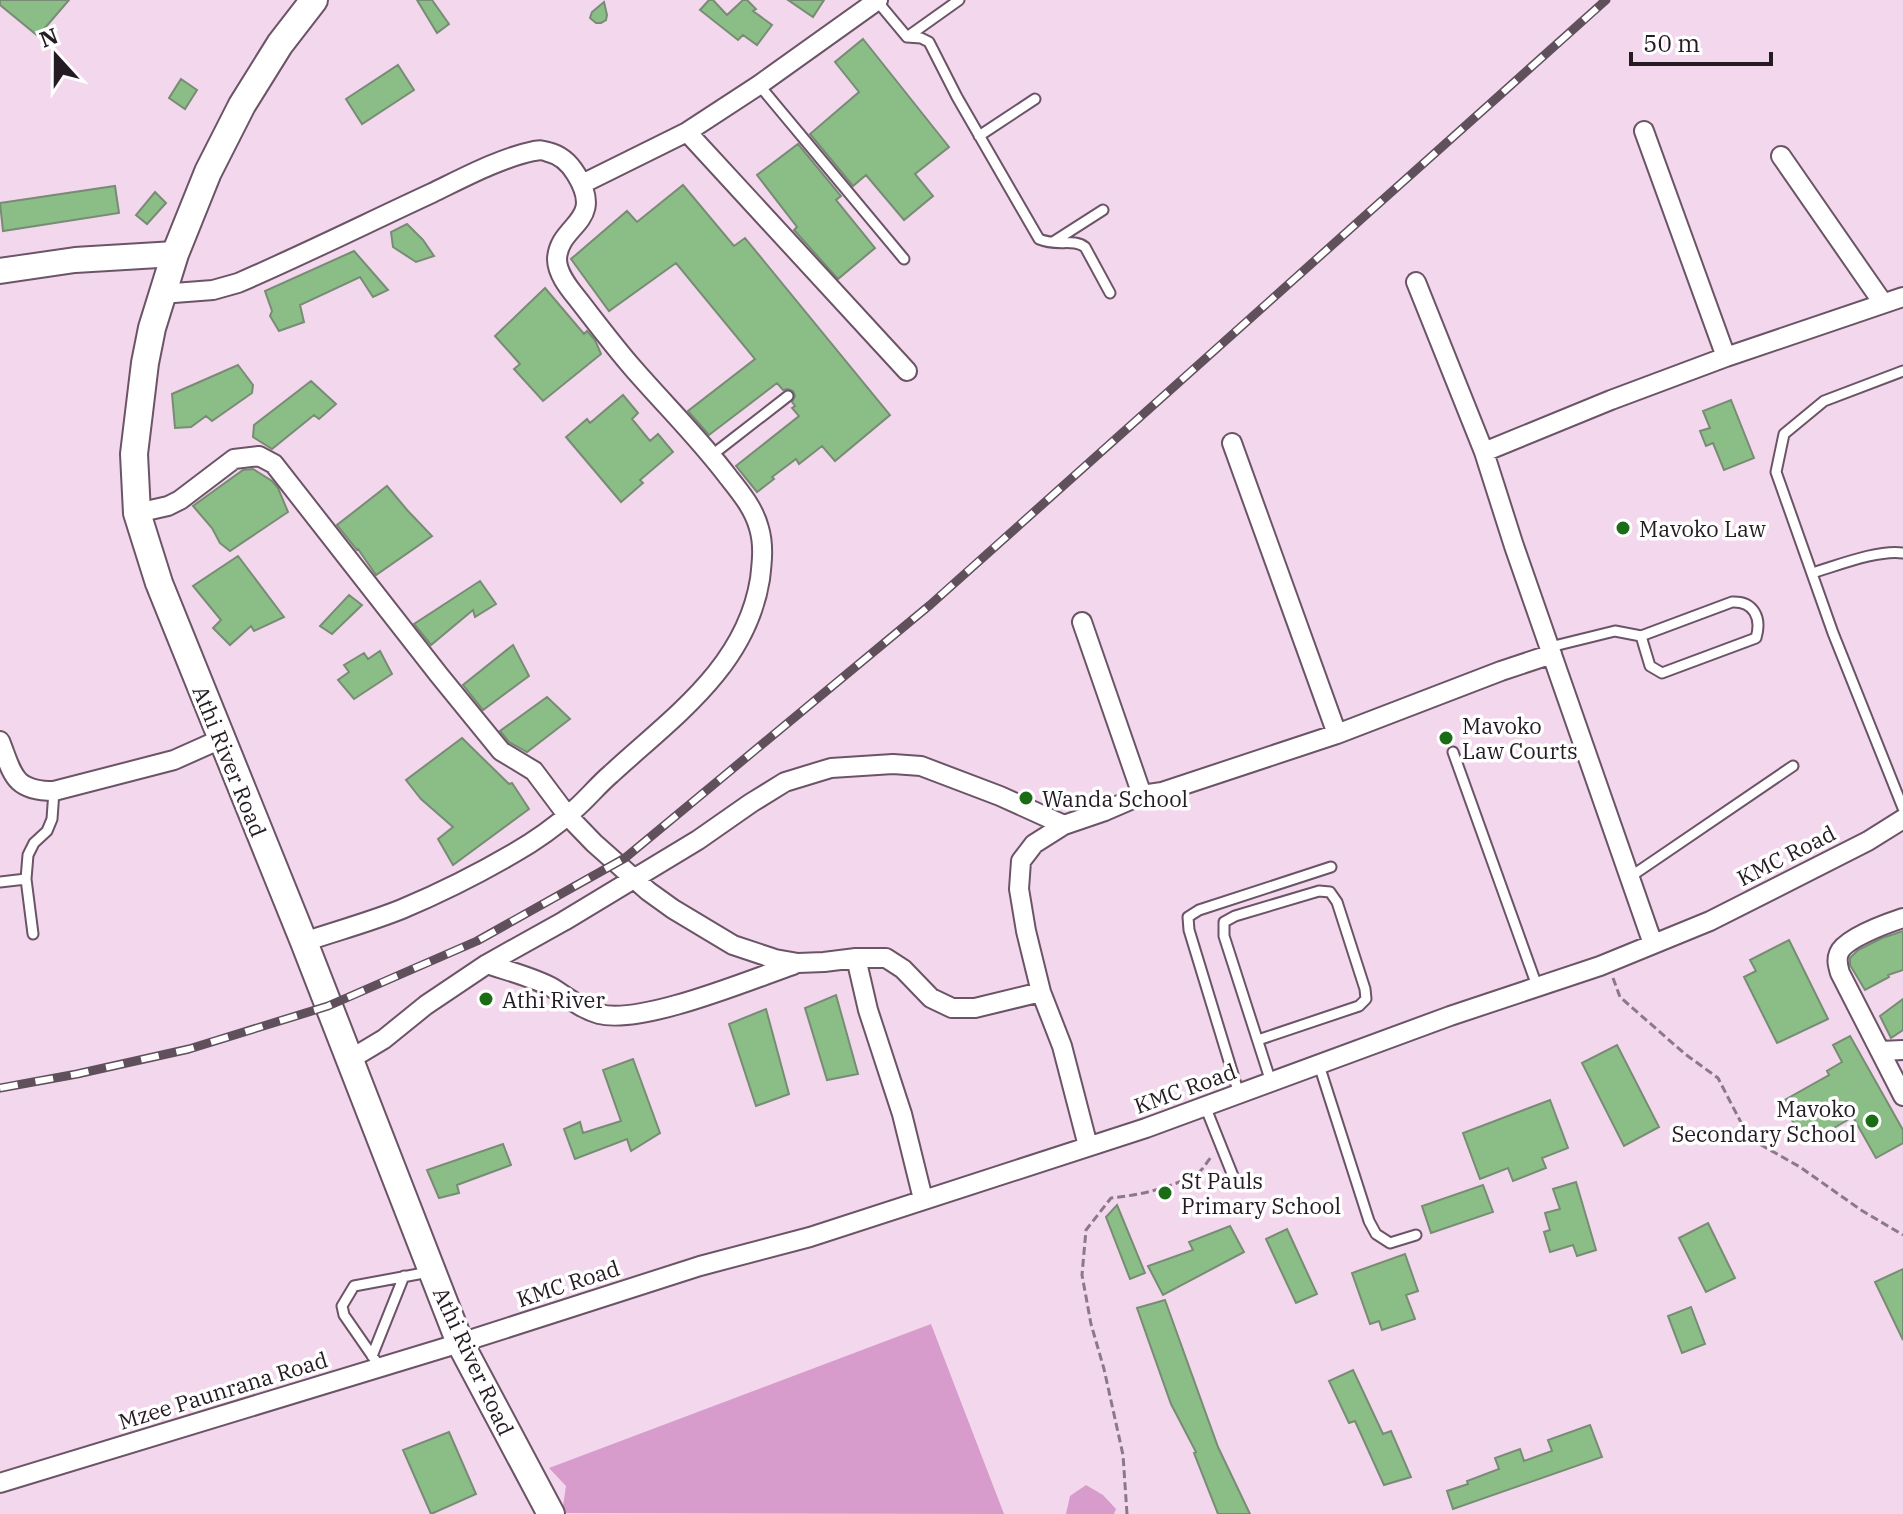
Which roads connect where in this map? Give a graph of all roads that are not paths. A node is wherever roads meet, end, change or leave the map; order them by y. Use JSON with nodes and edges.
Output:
{"nodes":[{"id":1,"x":314,"y":0,"type":"edge"},
{"id":2,"x":878,"y":0,"type":"edge"},
{"id":3,"x":959,"y":0,"type":"edge"},
{"id":4,"x":907,"y":37,"type":"junction"},
{"id":5,"x":759,"y":85,"type":"junction"},
{"id":6,"x":1035,"y":99,"type":"dead end"},
{"id":7,"x":1644,"y":131,"type":"dead end"},
{"id":8,"x":687,"y":132,"type":"junction"},
{"id":9,"x":979,"y":136,"type":"junction"},
{"id":10,"x":1781,"y":156,"type":"dead end"},
{"id":11,"x":582,"y":184,"type":"junction"},
{"id":12,"x":1103,"y":210,"type":"dead end"},
{"id":13,"x":1050,"y":244,"type":"junction"},
{"id":14,"x":175,"y":254,"type":"junction"},
{"id":15,"x":904,"y":259,"type":"dead end"},
{"id":16,"x":0,"y":271,"type":"edge"},
{"id":17,"x":1416,"y":282,"type":"dead end"},
{"id":18,"x":1110,"y":293,"type":"dead end"},
{"id":19,"x":161,"y":294,"type":"junction"},
{"id":20,"x":1903,"y":297,"type":"edge"},
{"id":21,"x":1883,"y":303,"type":"junction"},
{"id":22,"x":1726,"y":357,"type":"junction"},
{"id":23,"x":907,"y":371,"type":"dead end"},
{"id":24,"x":1903,"y":371,"type":"edge"},
{"id":25,"x":788,"y":396,"type":"dead end"},
{"id":26,"x":1232,"y":443,"type":"dead end"},
{"id":27,"x":1484,"y":452,"type":"junction"},
{"id":28,"x":712,"y":455,"type":"junction"},
{"id":29,"x":137,"y":513,"type":"junction"},
{"id":30,"x":1903,"y":553,"type":"edge"},
{"id":31,"x":1812,"y":573,"type":"junction"},
{"id":32,"x":1082,"y":622,"type":"dead end"},
{"id":33,"x":1641,"y":636,"type":"junction"},
{"id":34,"x":1551,"y":650,"type":"junction"},
{"id":35,"x":1337,"y":734,"type":"junction"},
{"id":36,"x":221,"y":739,"type":"junction"},
{"id":37,"x":0,"y":741,"type":"edge"},
{"id":38,"x":1453,"y":752,"type":"dead end"},
{"id":39,"x":1793,"y":766,"type":"dead end"},
{"id":40,"x":54,"y":791,"type":"junction"},
{"id":41,"x":1142,"y":795,"type":"junction"},
{"id":42,"x":1903,"y":808,"type":"edge"},
{"id":43,"x":567,"y":815,"type":"junction"},
{"id":44,"x":1903,"y":819,"type":"edge"},
{"id":45,"x":1064,"y":825,"type":"junction"},
{"id":46,"x":1331,"y":867,"type":"dead end"},
{"id":47,"x":1630,"y":877,"type":"junction"},
{"id":48,"x":26,"y":879,"type":"junction"},
{"id":49,"x":634,"y":879,"type":"junction"},
{"id":50,"x":0,"y":882,"type":"edge"},
{"id":51,"x":1903,"y":918,"type":"edge"},
{"id":52,"x":33,"y":934,"type":"dead end"},
{"id":53,"x":304,"y":942,"type":"junction"},
{"id":54,"x":1653,"y":944,"type":"junction"},
{"id":55,"x":856,"y":958,"type":"junction"},
{"id":56,"x":798,"y":963,"type":"junction"},
{"id":57,"x":487,"y":964,"type":"junction"},
{"id":58,"x":1537,"y":986,"type":"junction"},
{"id":59,"x":1041,"y":992,"type":"junction"},
{"id":60,"x":1258,"y":1040,"type":"junction"},
{"id":61,"x":1903,"y":1050,"type":"edge"},
{"id":62,"x":1880,"y":1051,"type":"junction"},
{"id":63,"x":349,"y":1060,"type":"junction"},
{"id":64,"x":1319,"y":1065,"type":"junction"},
{"id":65,"x":1271,"y":1082,"type":"junction"},
{"id":66,"x":1239,"y":1094,"type":"junction"},
{"id":67,"x":1903,"y":1096,"type":"edge"},
{"id":68,"x":1205,"y":1106,"type":"junction"},
{"id":69,"x":1088,"y":1146,"type":"junction"},
{"id":70,"x":1235,"y":1181,"type":"dead end"},
{"id":71,"x":923,"y":1199,"type":"junction"},
{"id":72,"x":1416,"y":1235,"type":"dead end"},
{"id":73,"x":432,"y":1271,"type":"junction"},
{"id":74,"x":404,"y":1276,"type":"junction"},
{"id":75,"x":460,"y":1343,"type":"junction"},
{"id":76,"x":376,"y":1362,"type":"junction"},
{"id":77,"x":0,"y":1483,"type":"edge"},
{"id":78,"x":551,"y":1514,"type":"edge"}],
"edges":[{"from":1,"to":14,"type":"main road","name":"Athi River Road"},
{"from":2,"to":4,"type":"lane"},
{"from":2,"to":5,"type":"street"},
{"from":3,"to":4,"type":"lane"},
{"from":4,"to":9,"type":"lane"},
{"from":5,"to":8,"type":"street"},
{"from":5,"to":15,"type":"lane"},
{"from":6,"to":9,"type":"lane"},
{"from":7,"to":22,"type":"street"},
{"from":8,"to":11,"type":"street"},
{"from":8,"to":23,"type":"street"},
{"from":9,"to":13,"type":"lane"},
{"from":10,"to":21,"type":"street"},
{"from":11,"to":19,"type":"street"},
{"from":11,"to":28,"type":"street"},
{"from":12,"to":13,"type":"lane"},
{"from":13,"to":18,"type":"lane"},
{"from":14,"to":16,"type":"street"},
{"from":14,"to":19,"type":"main road","name":"Athi River Road"},
{"from":17,"to":27,"type":"street"},
{"from":19,"to":29,"type":"main road","name":"Athi River Road"},
{"from":20,"to":21,"type":"street"},
{"from":21,"to":22,"type":"street"},
{"from":22,"to":27,"type":"street"},
{"from":24,"to":31,"type":"lane"},
{"from":25,"to":28,"type":"lane"},
{"from":26,"to":35,"type":"street"},
{"from":27,"to":34,"type":"street"},
{"from":28,"to":43,"type":"street"},
{"from":29,"to":36,"type":"main road","name":"Athi River Road"},
{"from":29,"to":43,"type":"street"},
{"from":30,"to":31,"type":"lane"},
{"from":31,"to":42,"type":"lane"},
{"from":32,"to":41,"type":"street"},
{"from":33,"to":33,"type":"lane"},
{"from":33,"to":34,"type":"lane"},
{"from":34,"to":35,"type":"street"},
{"from":34,"to":47,"type":"street"},
{"from":35,"to":41,"type":"street"},
{"from":36,"to":40,"type":"street"},
{"from":36,"to":53,"type":"main road","name":"Athi River Road"},
{"from":37,"to":40,"type":"street"},
{"from":38,"to":58,"type":"lane"},
{"from":39,"to":47,"type":"lane"},
{"from":40,"to":48,"type":"lane"},
{"from":41,"to":45,"type":"street"},
{"from":43,"to":49,"type":"street"},
{"from":43,"to":53,"type":"street"},
{"from":44,"to":54,"type":"street","name":"KMC Road"},
{"from":45,"to":49,"type":"street"},
{"from":45,"to":59,"type":"street"},
{"from":46,"to":66,"type":"lane"},
{"from":47,"to":54,"type":"street"},
{"from":48,"to":50,"type":"lane"},
{"from":48,"to":52,"type":"lane"},
{"from":49,"to":56,"type":"street"},
{"from":49,"to":57,"type":"street"},
{"from":51,"to":62,"type":"street"},
{"from":53,"to":63,"type":"main road","name":"Athi River Road"},
{"from":54,"to":58,"type":"street","name":"KMC Road"},
{"from":55,"to":56,"type":"street"},
{"from":55,"to":59,"type":"street"},
{"from":55,"to":71,"type":"street"},
{"from":56,"to":57,"type":"street"},
{"from":57,"to":63,"type":"street"},
{"from":58,"to":64,"type":"street","name":"KMC Road"},
{"from":59,"to":69,"type":"street"},
{"from":60,"to":60,"type":"lane"},
{"from":60,"to":65,"type":"lane"},
{"from":61,"to":62,"type":"street"},
{"from":62,"to":67,"type":"street"},
{"from":63,"to":73,"type":"main road","name":"Athi River Road"},
{"from":64,"to":65,"type":"street","name":"KMC Road"},
{"from":64,"to":72,"type":"lane"},
{"from":65,"to":66,"type":"street","name":"KMC Road"},
{"from":66,"to":68,"type":"street","name":"KMC Road"},
{"from":68,"to":69,"type":"street","name":"KMC Road"},
{"from":68,"to":70,"type":"lane"},
{"from":69,"to":71,"type":"street","name":"KMC Road"},
{"from":71,"to":75,"type":"street","name":"KMC Road"},
{"from":73,"to":74,"type":"lane"},
{"from":73,"to":75,"type":"main road","name":"Athi River Road"},
{"from":74,"to":76,"type":"lane"},
{"from":74,"to":76,"type":"lane"},
{"from":75,"to":76,"type":"street","name":"Mzee Paunrana Road"},
{"from":75,"to":78,"type":"main road","name":"Athi River Road"},
{"from":76,"to":77,"type":"street","name":"Mzee Paunrana Road"}]}
